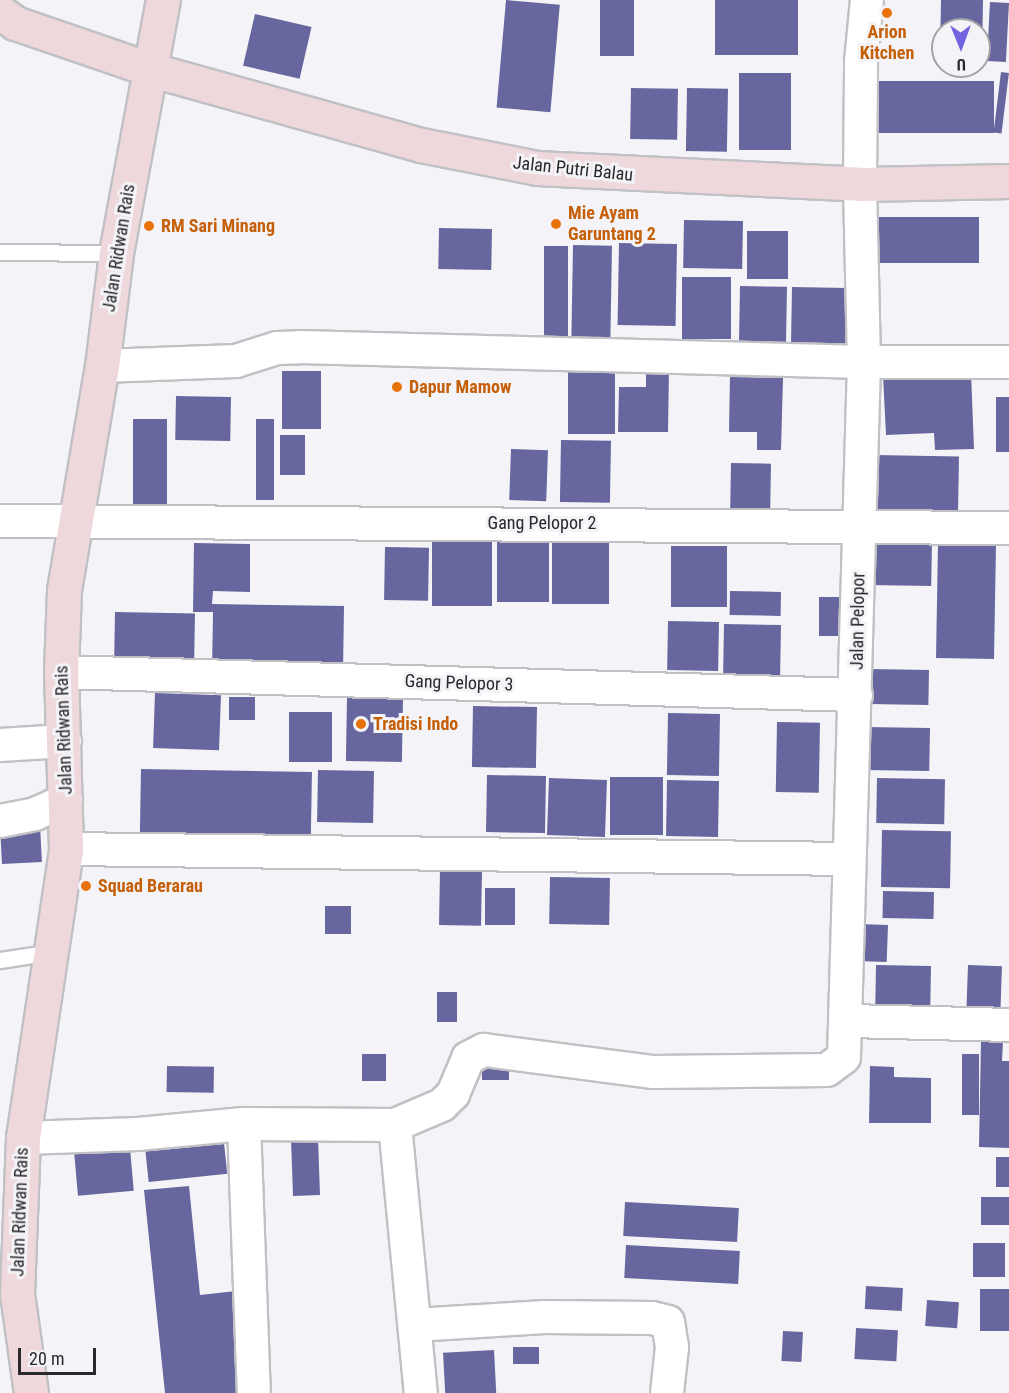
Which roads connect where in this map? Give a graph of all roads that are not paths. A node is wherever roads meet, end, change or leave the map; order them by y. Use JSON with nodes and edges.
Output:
{"nodes":[{"id":1,"x":163,"y":0,"type":"edge"},
{"id":2,"x":867,"y":0,"type":"edge"},
{"id":3,"x":5,"y":21,"type":"edge"},
{"id":4,"x":149,"y":69,"type":"junction"},
{"id":5,"x":1009,"y":182,"type":"edge"},
{"id":6,"x":860,"y":184,"type":"junction"},
{"id":7,"x":0,"y":252,"type":"edge"},
{"id":8,"x":116,"y":253,"type":"junction"},
{"id":9,"x":864,"y":362,"type":"junction"},
{"id":10,"x":1009,"y":362,"type":"edge"},
{"id":11,"x":102,"y":366,"type":"junction"},
{"id":12,"x":0,"y":520,"type":"edge"},
{"id":13,"x":76,"y":520,"type":"junction"},
{"id":14,"x":860,"y":525,"type":"junction"},
{"id":15,"x":1009,"y":528,"type":"edge"},
{"id":16,"x":61,"y":672,"type":"junction"},
{"id":17,"x":856,"y":695,"type":"junction"},
{"id":18,"x":65,"y":741,"type":"junction"},
{"id":19,"x":0,"y":745,"type":"edge"},
{"id":20,"x":66,"y":800,"type":"junction"},
{"id":21,"x":0,"y":821,"type":"edge"},
{"id":22,"x":66,"y":849,"type":"junction"},
{"id":23,"x":849,"y":859,"type":"junction"},
{"id":24,"x":52,"y":952,"type":"junction"},
{"id":25,"x":0,"y":960,"type":"edge"},
{"id":26,"x":848,"y":1021,"type":"junction"},
{"id":27,"x":1009,"y":1025,"type":"edge"},
{"id":28,"x":244,"y":1124,"type":"junction"},
{"id":29,"x":395,"y":1125,"type":"junction"},
{"id":30,"x":23,"y":1138,"type":"junction"},
{"id":31,"x":415,"y":1324,"type":"junction"},
{"id":32,"x":31,"y":1393,"type":"edge"},
{"id":33,"x":254,"y":1393,"type":"edge"},
{"id":34,"x":421,"y":1393,"type":"edge"},
{"id":35,"x":667,"y":1393,"type":"edge"}],
"edges":[{"from":1,"to":4,"type":"street","name":"Jalan Ridwan Rais"},
{"from":2,"to":6,"type":"street","name":"Jalan Pelopor"},
{"from":3,"to":4,"type":"street","name":"Jalan Putri Balau"},
{"from":4,"to":6,"type":"street","name":"Jalan Putri Balau"},
{"from":4,"to":8,"type":"street","name":"Jalan Ridwan Rais"},
{"from":5,"to":6,"type":"street","name":"Jalan Putri Balau"},
{"from":6,"to":9,"type":"street","name":"Jalan Pelopor"},
{"from":7,"to":8,"type":"lane"},
{"from":8,"to":11,"type":"street","name":"Jalan Ridwan Rais"},
{"from":9,"to":10,"type":"street"},
{"from":9,"to":11,"type":"street"},
{"from":9,"to":14,"type":"street","name":"Jalan Pelopor"},
{"from":11,"to":13,"type":"street","name":"Jalan Ridwan Rais"},
{"from":12,"to":13,"type":"street","name":"Gang Pelopor 2"},
{"from":13,"to":14,"type":"street","name":"Gang Pelopor 2"},
{"from":13,"to":16,"type":"street","name":"Jalan Ridwan Rais"},
{"from":14,"to":15,"type":"street","name":"Gang Pelopor 2"},
{"from":14,"to":17,"type":"street","name":"Jalan Pelopor"},
{"from":16,"to":17,"type":"street","name":"Gang Pelopor 3"},
{"from":16,"to":18,"type":"street","name":"Jalan Ridwan Rais"},
{"from":17,"to":23,"type":"street","name":"Jalan Pelopor"},
{"from":18,"to":19,"type":"street"},
{"from":18,"to":20,"type":"street","name":"Jalan Ridwan Rais"},
{"from":20,"to":21,"type":"street"},
{"from":20,"to":22,"type":"street","name":"Jalan Ridwan Rais"},
{"from":22,"to":23,"type":"street"},
{"from":22,"to":24,"type":"street","name":"Jalan Ridwan Rais"},
{"from":23,"to":26,"type":"street","name":"Jalan Pelopor"},
{"from":24,"to":25,"type":"lane"},
{"from":24,"to":30,"type":"street","name":"Jalan Ridwan Rais"},
{"from":26,"to":27,"type":"street"},
{"from":26,"to":29,"type":"street","name":"Jalan Pelopor"},
{"from":28,"to":29,"type":"street"},
{"from":28,"to":30,"type":"street"},
{"from":28,"to":33,"type":"street"},
{"from":29,"to":31,"type":"street"},
{"from":30,"to":32,"type":"street","name":"Jalan Ridwan Rais"},
{"from":31,"to":34,"type":"street"},
{"from":31,"to":35,"type":"street"}]}
